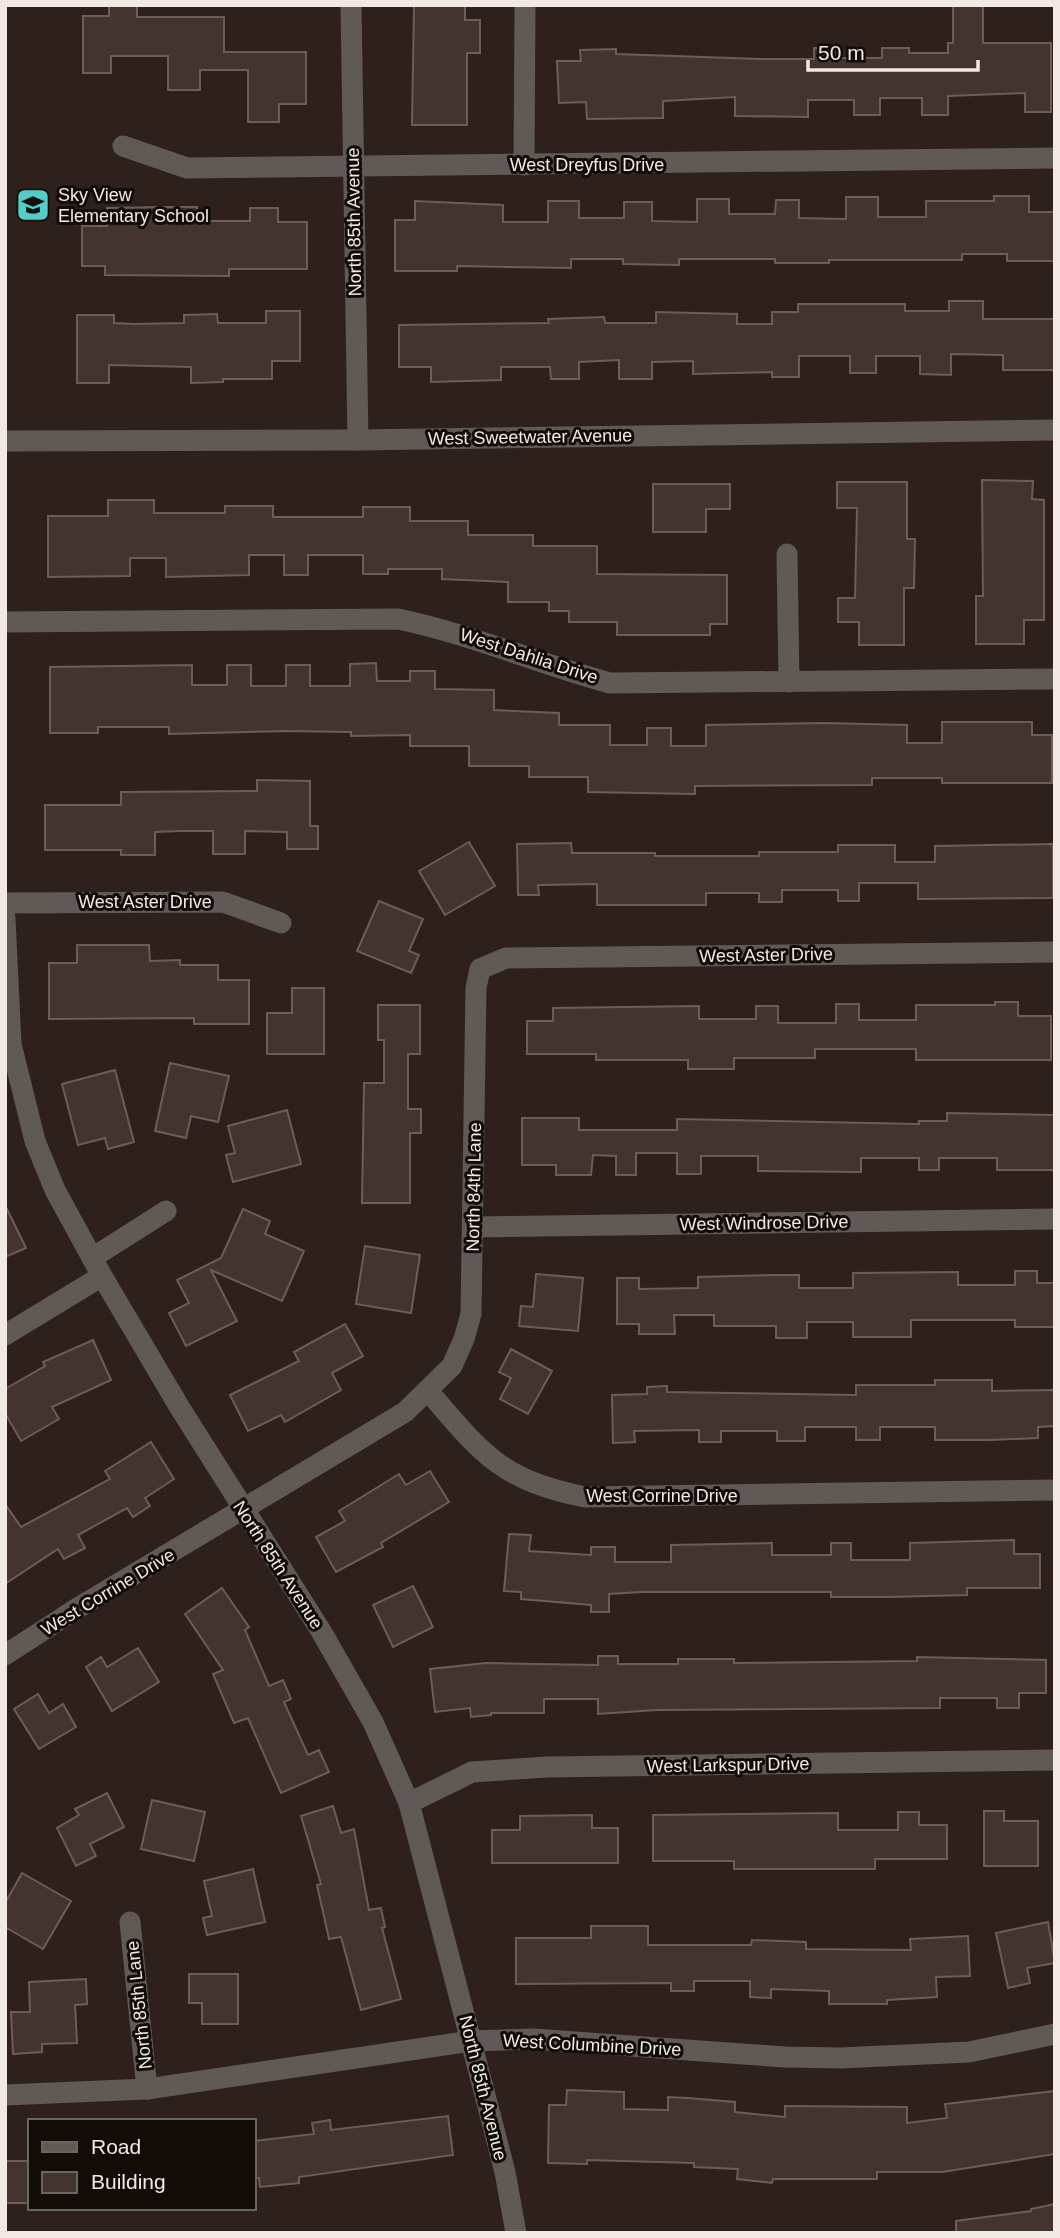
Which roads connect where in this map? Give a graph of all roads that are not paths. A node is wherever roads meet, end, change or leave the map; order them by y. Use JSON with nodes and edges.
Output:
{"nodes":[{"id":1,"x":351,"y":5,"type":"edge"},
{"id":2,"x":525,"y":5,"type":"edge"},
{"id":3,"x":123,"y":146,"type":"dead end"},
{"id":4,"x":1055,"y":158,"type":"edge"},
{"id":5,"x":524,"y":165,"type":"junction"},
{"id":6,"x":354,"y":166,"type":"junction"},
{"id":7,"x":1055,"y":430,"type":"edge"},
{"id":8,"x":358,"y":440,"type":"junction"},
{"id":9,"x":5,"y":441,"type":"edge"},
{"id":10,"x":788,"y":554,"type":"dead end"},
{"id":11,"x":5,"y":622,"type":"edge"},
{"id":12,"x":1055,"y":679,"type":"edge"},
{"id":13,"x":789,"y":682,"type":"junction"},
{"id":14,"x":5,"y":903,"type":"edge"},
{"id":15,"x":5,"y":918,"type":"edge"},
{"id":16,"x":281,"y":923,"type":"dead end"},
{"id":17,"x":1055,"y":952,"type":"edge"},
{"id":18,"x":480,"y":970,"type":"joint"},
{"id":19,"x":166,"y":1211,"type":"dead end"},
{"id":20,"x":1055,"y":1219,"type":"edge"},
{"id":21,"x":474,"y":1227,"type":"junction"},
{"id":22,"x":97,"y":1267,"type":"junction"},
{"id":23,"x":5,"y":1335,"type":"edge"},
{"id":24,"x":429,"y":1392,"type":"junction"},
{"id":25,"x":1055,"y":1490,"type":"edge"},
{"id":26,"x":244,"y":1511,"type":"junction"},
{"id":27,"x":5,"y":1655,"type":"edge"},
{"id":28,"x":1055,"y":1760,"type":"edge"},
{"id":29,"x":409,"y":1803,"type":"junction"},
{"id":30,"x":130,"y":1922,"type":"dead end"},
{"id":31,"x":1055,"y":2034,"type":"edge"},
{"id":32,"x":471,"y":2041,"type":"junction"},
{"id":33,"x":147,"y":2089,"type":"junction"},
{"id":34,"x":5,"y":2095,"type":"edge"},
{"id":35,"x":516,"y":2233,"type":"edge"}],
"edges":[{"from":1,"to":6,"type":"street","name":"North 85th Avenue"},
{"from":2,"to":5,"type":"street"},
{"from":3,"to":6,"type":"street","name":"West Dreyfus Drive"},
{"from":4,"to":5,"type":"street","name":"West Dreyfus Drive"},
{"from":5,"to":6,"type":"street","name":"West Dreyfus Drive"},
{"from":6,"to":8,"type":"street","name":"North 85th Avenue"},
{"from":7,"to":8,"type":"street","name":"West Sweetwater Avenue"},
{"from":8,"to":9,"type":"street","name":"West Sweetwater Avenue"},
{"from":10,"to":13,"type":"street"},
{"from":11,"to":13,"type":"street","name":"West Dahlia Drive"},
{"from":12,"to":13,"type":"street","name":"West Dahlia Drive"},
{"from":14,"to":16,"type":"street","name":"West Aster Drive"},
{"from":15,"to":22,"type":"street","name":"North 85th Avenue"},
{"from":17,"to":18,"type":"street","name":"West Aster Drive"},
{"from":18,"to":21,"type":"street","name":"North 84th Lane"},
{"from":19,"to":22,"type":"street"},
{"from":20,"to":21,"type":"street","name":"West Windrose Drive"},
{"from":21,"to":24,"type":"street","name":"North 84th Lane"},
{"from":22,"to":23,"type":"street"},
{"from":22,"to":26,"type":"street","name":"North 85th Avenue"},
{"from":24,"to":25,"type":"street","name":"West Corrine Drive"},
{"from":24,"to":26,"type":"street","name":"West Corrine Drive"},
{"from":26,"to":27,"type":"street","name":"West Corrine Drive"},
{"from":26,"to":29,"type":"street","name":"North 85th Avenue"},
{"from":28,"to":29,"type":"street","name":"West Larkspur Drive"},
{"from":29,"to":32,"type":"street","name":"North 85th Avenue"},
{"from":30,"to":33,"type":"street","name":"North 85th Lane"},
{"from":31,"to":32,"type":"street","name":"West Columbine Drive"},
{"from":32,"to":33,"type":"street","name":"West Columbine Drive"},
{"from":32,"to":35,"type":"street","name":"North 85th Avenue"},
{"from":33,"to":34,"type":"street","name":"West Columbine Drive"}]}
